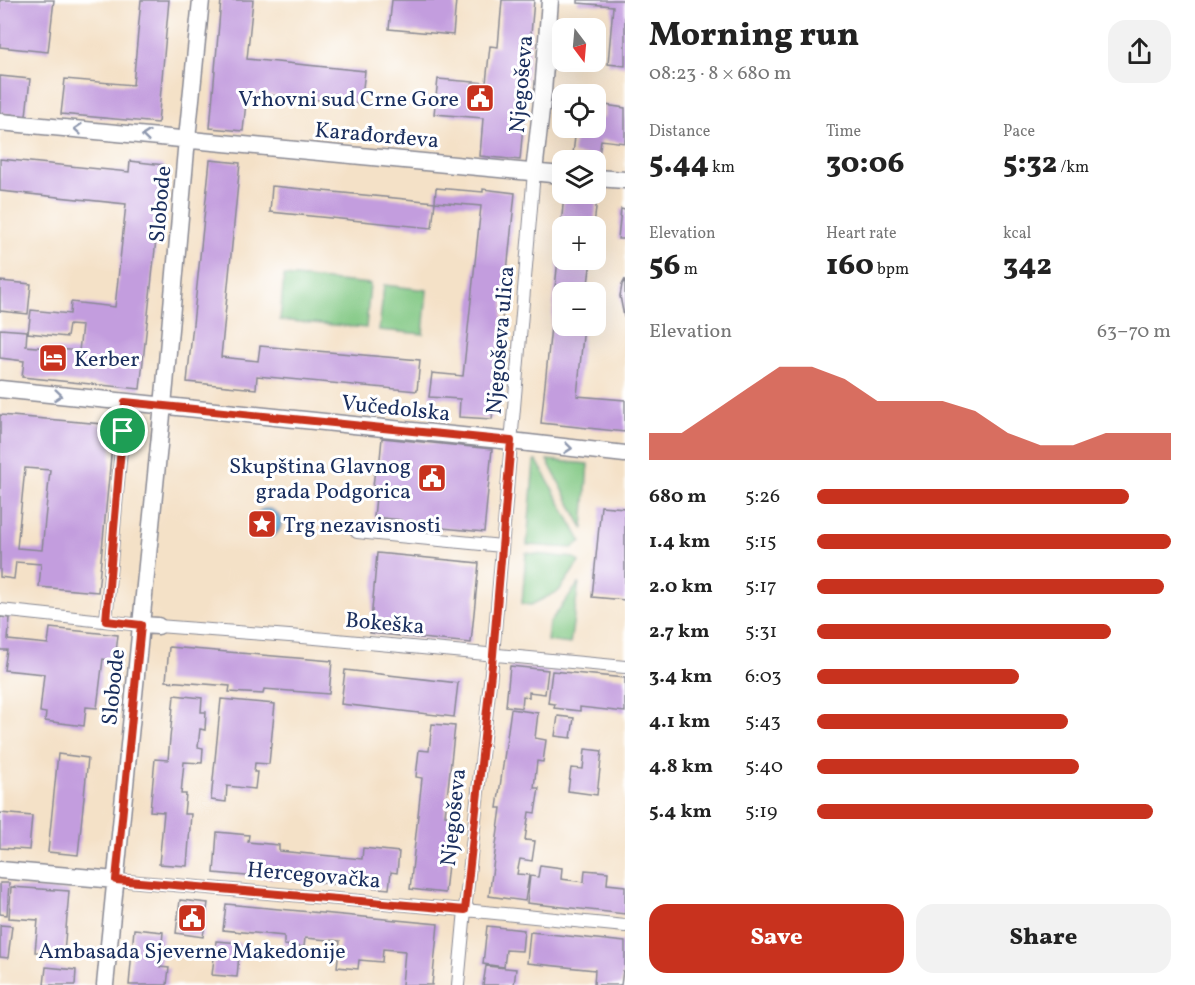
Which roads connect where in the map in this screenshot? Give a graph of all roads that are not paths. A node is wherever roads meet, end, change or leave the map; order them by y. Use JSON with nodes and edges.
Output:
{"nodes":[{"id":1,"x":201,"y":0,"type":"edge"},
{"id":2,"x":550,"y":0,"type":"edge"},
{"id":3,"x":0,"y":122,"type":"edge"},
{"id":4,"x":187,"y":139,"type":"junction"},
{"id":5,"x":534,"y":172,"type":"junction"},
{"id":6,"x":552,"y":173,"type":"edge"},
{"id":7,"x":606,"y":179,"type":"edge"},
{"id":8,"x":625,"y":180,"type":"edge"},
{"id":9,"x":0,"y":389,"type":"edge"},
{"id":10,"x":125,"y":402,"type":"junction"},
{"id":11,"x":162,"y":406,"type":"junction"},
{"id":12,"x":511,"y":441,"type":"junction"},
{"id":13,"x":625,"y":454,"type":"edge"},
{"id":14,"x":357,"y":532,"type":"dead end"},
{"id":15,"x":502,"y":546,"type":"junction"},
{"id":16,"x":0,"y":610,"type":"edge"},
{"id":17,"x":106,"y":621,"type":"junction"},
{"id":18,"x":141,"y":625,"type":"junction"},
{"id":19,"x":158,"y":626,"type":"joint"},
{"id":20,"x":493,"y":655,"type":"junction"},
{"id":21,"x":625,"y":667,"type":"edge"},
{"id":22,"x":0,"y":870,"type":"edge"},
{"id":23,"x":116,"y":880,"type":"junction"},
{"id":24,"x":465,"y":910,"type":"junction"},
{"id":25,"x":625,"y":926,"type":"edge"},
{"id":26,"x":105,"y":985,"type":"edge"},
{"id":27,"x":458,"y":985,"type":"edge"}],
"edges":[{"from":1,"to":4,"type":"street","name":"Slobode"},
{"from":2,"to":5,"type":"street","name":"Njegoševa"},
{"from":4,"to":3,"type":"street","name":"Karađorđeva","one_way":true},
{"from":4,"to":5,"type":"street","name":"Karađorđeva"},
{"from":4,"to":11,"type":"street","name":"Slobode"},
{"from":5,"to":6,"type":"street","name":"Karađorđeva"},
{"from":5,"to":12,"type":"street","name":"Njegoševa ulica"},
{"from":7,"to":8,"type":"street"},
{"from":9,"to":10,"type":"street","name":"Vučedolska","one_way":true},
{"from":10,"to":11,"type":"street","name":"Vučedolska"},
{"from":10,"to":17,"type":"street"},
{"from":11,"to":12,"type":"street","name":"Vučedolska"},
{"from":11,"to":18,"type":"street","name":"Slobode"},
{"from":12,"to":13,"type":"street","name":"Vučedolska","one_way":true},
{"from":12,"to":15,"type":"street","name":"Njegoševa ulica"},
{"from":14,"to":15,"type":"street"},
{"from":15,"to":20,"type":"street","name":"Njegoševa ulica"},
{"from":16,"to":17,"type":"street"},
{"from":17,"to":18,"type":"street"},
{"from":18,"to":19,"type":"street","name":"Bokeška"},
{"from":18,"to":23,"type":"street","name":"Slobode"},
{"from":19,"to":20,"type":"street","name":"Bokeška"},
{"from":20,"to":21,"type":"street","name":"Bokeška"},
{"from":20,"to":24,"type":"street","name":"Njegoševa"},
{"from":22,"to":23,"type":"street","name":"Hercegovačka"},
{"from":23,"to":24,"type":"street","name":"Hercegovačka"},
{"from":23,"to":26,"type":"street","name":"Slobode"},
{"from":24,"to":25,"type":"street","name":"Hercegovačka"},
{"from":24,"to":27,"type":"street","name":"Njegoševa"}]}
